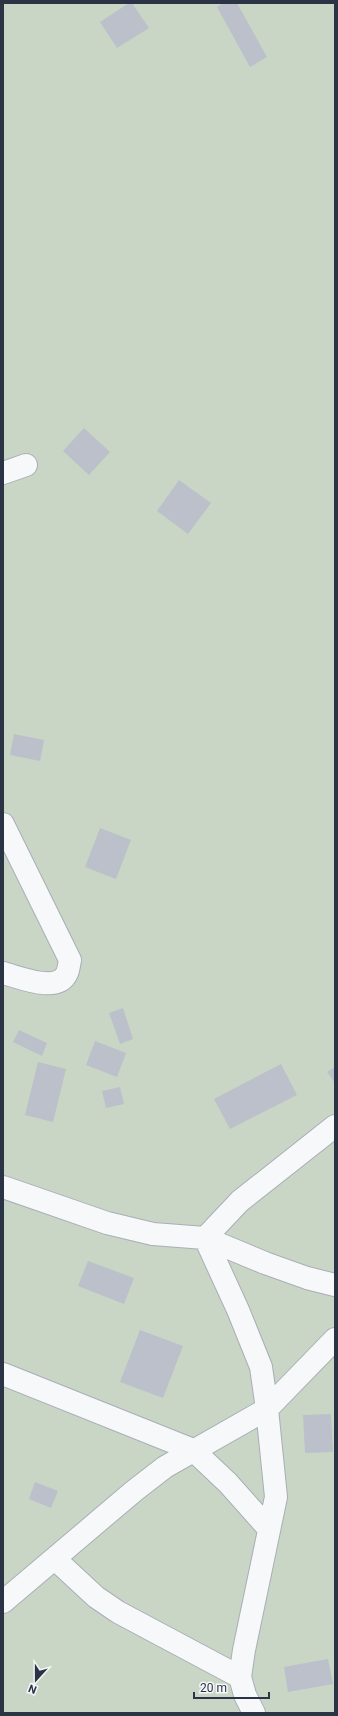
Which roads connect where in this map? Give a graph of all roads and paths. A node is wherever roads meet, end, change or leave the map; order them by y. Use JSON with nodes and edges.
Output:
{"nodes":[{"id":1,"x":26,"y":465,"type":"dead end"},
{"id":2,"x":3,"y":472,"type":"edge"},
{"id":3,"x":3,"y":824,"type":"edge"},
{"id":4,"x":3,"y":973,"type":"edge"},
{"id":5,"x":335,"y":1126,"type":"edge"},
{"id":6,"x":3,"y":1187,"type":"edge"},
{"id":7,"x":205,"y":1238,"type":"junction"},
{"id":8,"x":335,"y":1285,"type":"edge"},
{"id":9,"x":335,"y":1339,"type":"edge"},
{"id":10,"x":3,"y":1374,"type":"edge"},
{"id":11,"x":268,"y":1409,"type":"junction"},
{"id":12,"x":193,"y":1450,"type":"junction"},
{"id":13,"x":269,"y":1529,"type":"junction"},
{"id":14,"x":55,"y":1559,"type":"junction"},
{"id":15,"x":3,"y":1602,"type":"edge"},
{"id":16,"x":240,"y":1677,"type":"junction"},
{"id":17,"x":254,"y":1713,"type":"edge"}],
"edges":[{"from":1,"to":2,"type":"street"},
{"from":3,"to":4,"type":"street"},
{"from":5,"to":7,"type":"street"},
{"from":6,"to":7,"type":"street"},
{"from":7,"to":8,"type":"street"},
{"from":7,"to":11,"type":"street"},
{"from":9,"to":11,"type":"street"},
{"from":10,"to":12,"type":"street"},
{"from":11,"to":12,"type":"street"},
{"from":11,"to":13,"type":"street"},
{"from":12,"to":13,"type":"street"},
{"from":12,"to":14,"type":"street"},
{"from":13,"to":16,"type":"street"},
{"from":14,"to":15,"type":"street"},
{"from":14,"to":16,"type":"street"},
{"from":16,"to":17,"type":"street"}]}
